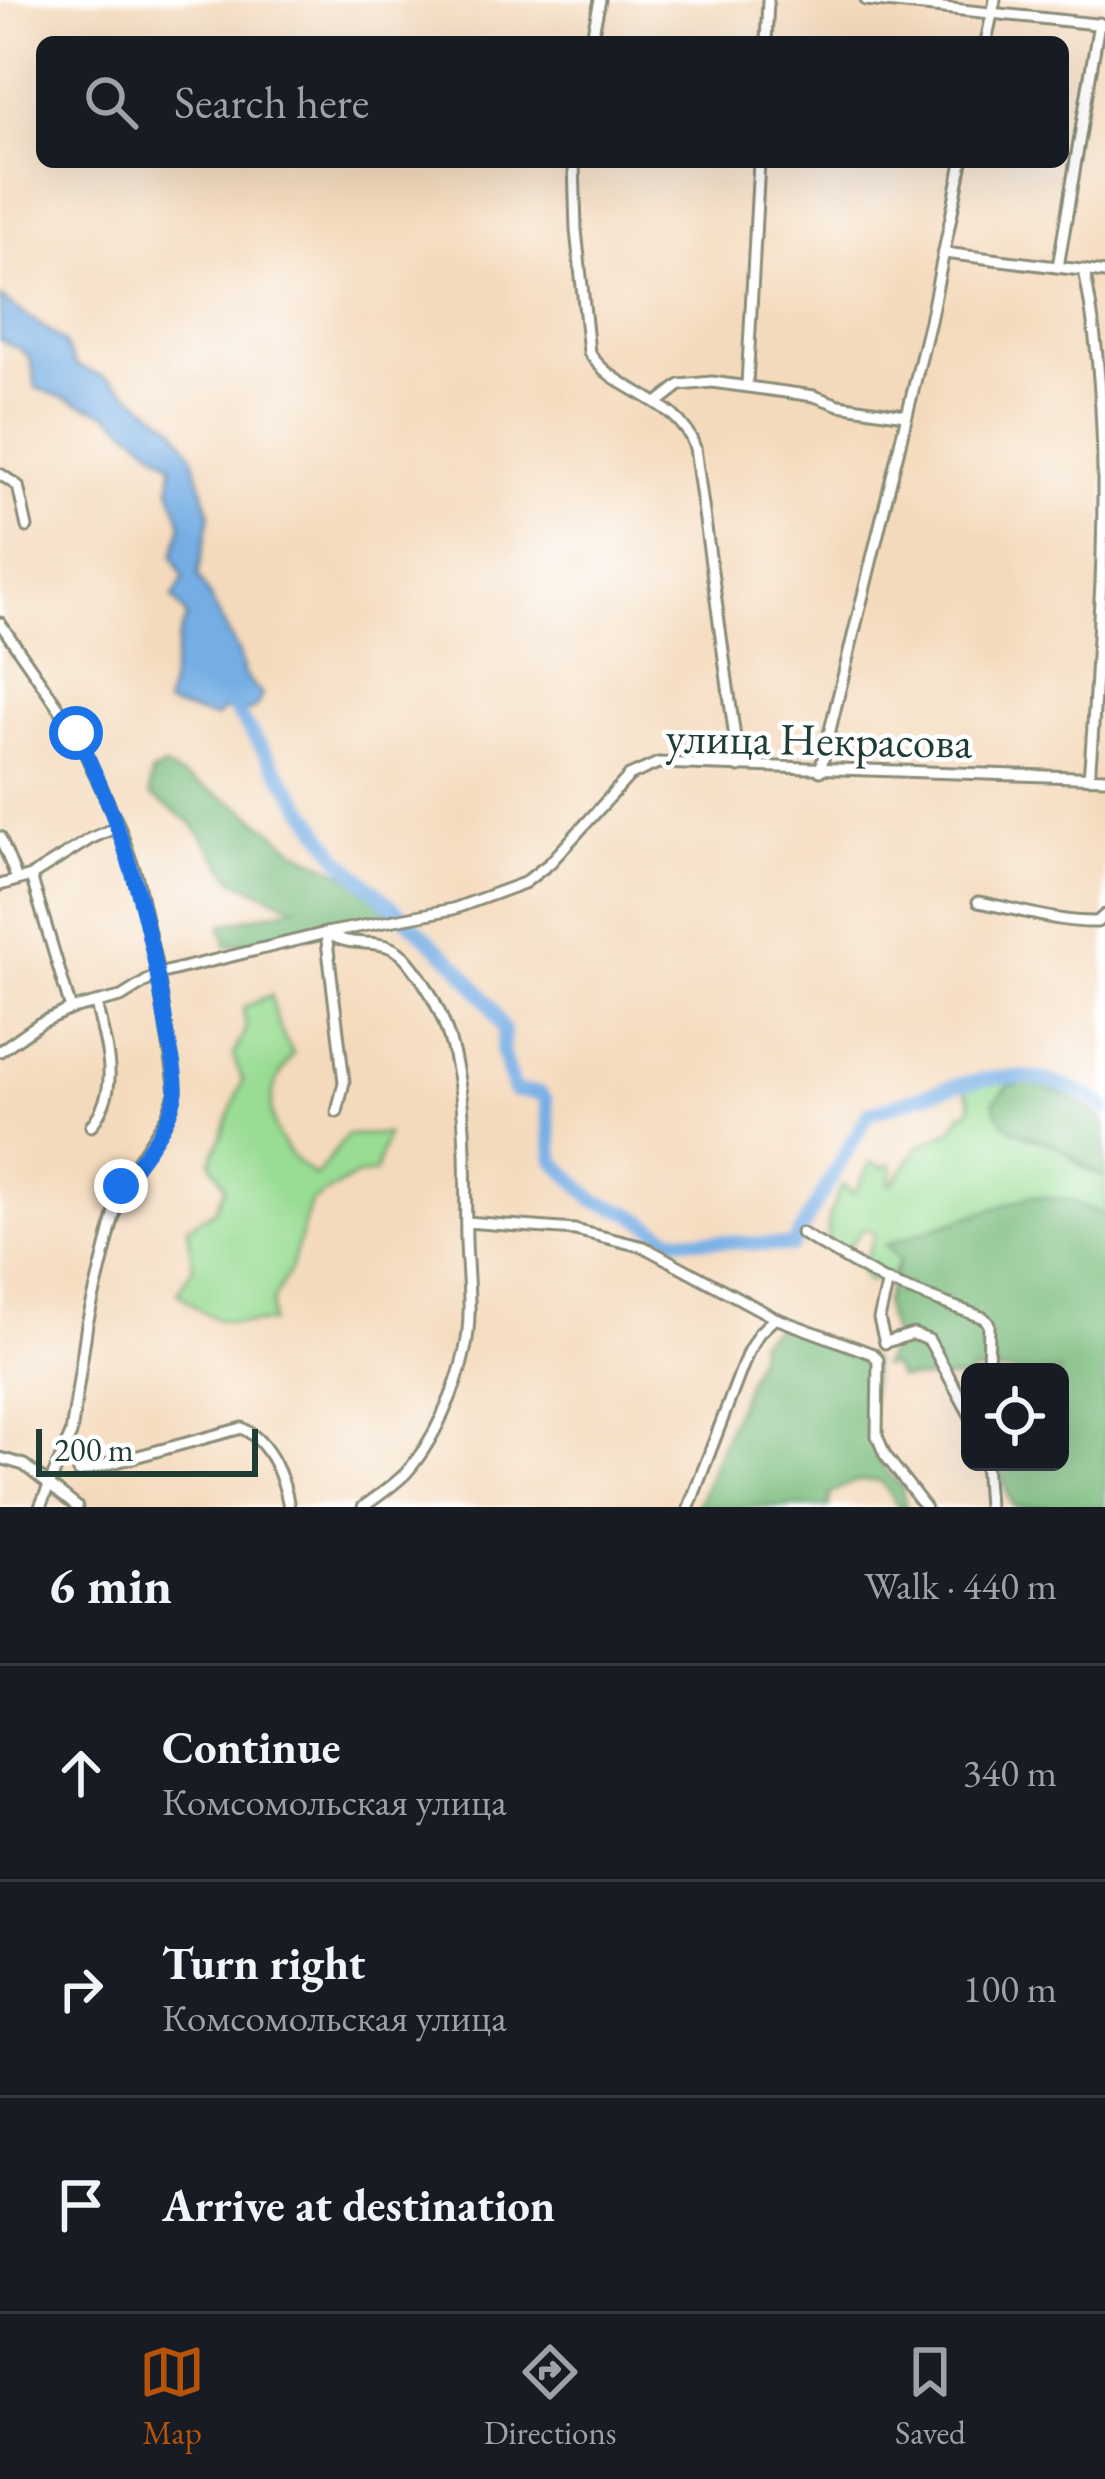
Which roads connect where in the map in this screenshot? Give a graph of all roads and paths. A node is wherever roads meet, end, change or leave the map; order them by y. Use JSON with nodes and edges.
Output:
{"nodes":[{"id":1,"x":600,"y":0,"type":"edge"},
{"id":2,"x":768,"y":0,"type":"edge"},
{"id":3,"x":866,"y":0,"type":"edge"},
{"id":4,"x":994,"y":6,"type":"edge"},
{"id":5,"x":1102,"y":24,"type":"edge"},
{"id":6,"x":592,"y":36,"type":"edge"},
{"id":7,"x":766,"y":36,"type":"edge"},
{"id":8,"x":987,"y":36,"type":"edge"},
{"id":9,"x":574,"y":168,"type":"edge"},
{"id":10,"x":759,"y":168,"type":"edge"},
{"id":11,"x":961,"y":168,"type":"edge"},
{"id":12,"x":944,"y":253,"type":"junction"},
{"id":13,"x":1058,"y":267,"type":"junction"},
{"id":14,"x":1084,"y":271,"type":"junction"},
{"id":15,"x":1105,"y":274,"type":"edge"},
{"id":16,"x":747,"y":386,"type":"junction"},
{"id":17,"x":657,"y":403,"type":"junction"},
{"id":18,"x":905,"y":415,"type":"junction"},
{"id":19,"x":0,"y":475,"type":"edge"},
{"id":20,"x":27,"y":527,"type":"dead end"},
{"id":21,"x":0,"y":622,"type":"edge"},
{"id":22,"x":739,"y":767,"type":"junction"},
{"id":23,"x":820,"y":770,"type":"junction"},
{"id":24,"x":1089,"y":778,"type":"junction"},
{"id":25,"x":1105,"y":778,"type":"edge"},
{"id":26,"x":119,"y":826,"type":"junction"},
{"id":27,"x":0,"y":838,"type":"edge"},
{"id":28,"x":31,"y":876,"type":"junction"},
{"id":29,"x":17,"y":879,"type":"junction"},
{"id":30,"x":0,"y":885,"type":"edge"},
{"id":31,"x":978,"y":902,"type":"dead end"},
{"id":32,"x":1105,"y":915,"type":"edge"},
{"id":33,"x":326,"y":933,"type":"junction"},
{"id":34,"x":158,"y":974,"type":"junction"},
{"id":35,"x":96,"y":1003,"type":"junction"},
{"id":36,"x":71,"y":1009,"type":"junction"},
{"id":37,"x":0,"y":1051,"type":"edge"},
{"id":38,"x":337,"y":1112,"type":"dead end"},
{"id":39,"x":92,"y":1126,"type":"dead end"},
{"id":40,"x":466,"y":1222,"type":"junction"},
{"id":41,"x":801,"y":1233,"type":"dead end"},
{"id":42,"x":888,"y":1281,"type":"junction"},
{"id":43,"x":775,"y":1318,"type":"junction"},
{"id":44,"x":886,"y":1342,"type":"junction"},
{"id":45,"x":873,"y":1354,"type":"junction"},
{"id":46,"x":988,"y":1363,"type":"edge"},
{"id":47,"x":961,"y":1399,"type":"edge"},
{"id":48,"x":0,"y":1457,"type":"edge"},
{"id":49,"x":986,"y":1471,"type":"edge"},
{"id":50,"x":79,"y":1472,"type":"dead end"},
{"id":51,"x":48,"y":1485,"type":"junction"},
{"id":52,"x":40,"y":1507,"type":"edge"},
{"id":53,"x":77,"y":1507,"type":"edge"},
{"id":54,"x":289,"y":1507,"type":"edge"},
{"id":55,"x":363,"y":1507,"type":"edge"},
{"id":56,"x":688,"y":1507,"type":"edge"},
{"id":57,"x":925,"y":1507,"type":"edge"},
{"id":58,"x":988,"y":1507,"type":"edge"}],
"edges":[{"from":1,"to":6,"type":"street"},
{"from":2,"to":7,"type":"street"},
{"from":3,"to":4,"type":"street"},
{"from":4,"to":5,"type":"street"},
{"from":4,"to":8,"type":"street"},
{"from":5,"to":13,"type":"street"},
{"from":9,"to":17,"type":"street"},
{"from":10,"to":16,"type":"street"},
{"from":11,"to":12,"type":"street"},
{"from":12,"to":13,"type":"street"},
{"from":12,"to":18,"type":"street"},
{"from":13,"to":14,"type":"street"},
{"from":14,"to":15,"type":"street"},
{"from":14,"to":24,"type":"street"},
{"from":16,"to":17,"type":"street"},
{"from":16,"to":18,"type":"street"},
{"from":17,"to":22,"type":"street"},
{"from":18,"to":23,"type":"street"},
{"from":19,"to":20,"type":"street"},
{"from":21,"to":26,"type":"street"},
{"from":22,"to":23,"type":"street","name":"улица Некрасова"},
{"from":22,"to":33,"type":"street","name":"улица Некрасова"},
{"from":23,"to":24,"type":"street","name":"улица Некрасова"},
{"from":24,"to":25,"type":"street","name":"улица Некрасова"},
{"from":26,"to":28,"type":"street"},
{"from":26,"to":34,"type":"street"},
{"from":27,"to":29,"type":"street"},
{"from":28,"to":29,"type":"street"},
{"from":28,"to":36,"type":"street"},
{"from":29,"to":30,"type":"street"},
{"from":31,"to":32,"type":"street"},
{"from":33,"to":34,"type":"street","name":"улица Некрасова"},
{"from":33,"to":38,"type":"street"},
{"from":33,"to":40,"type":"street"},
{"from":34,"to":35,"type":"street","name":"улица Некрасова"},
{"from":34,"to":51,"type":"street"},
{"from":35,"to":36,"type":"street","name":"улица Некрасова"},
{"from":35,"to":39,"type":"street"},
{"from":36,"to":37,"type":"street","name":"улица Некрасова"},
{"from":40,"to":43,"type":"street"},
{"from":40,"to":55,"type":"street"},
{"from":41,"to":42,"type":"street"},
{"from":42,"to":44,"type":"street"},
{"from":42,"to":46,"type":"street"},
{"from":43,"to":45,"type":"street"},
{"from":43,"to":56,"type":"street"},
{"from":44,"to":45,"type":"street"},
{"from":44,"to":47,"type":"street"},
{"from":45,"to":57,"type":"street"},
{"from":48,"to":51,"type":"street"},
{"from":49,"to":58,"type":"street"},
{"from":50,"to":54,"type":"street"},
{"from":51,"to":52,"type":"street"},
{"from":51,"to":53,"type":"street"}]}
